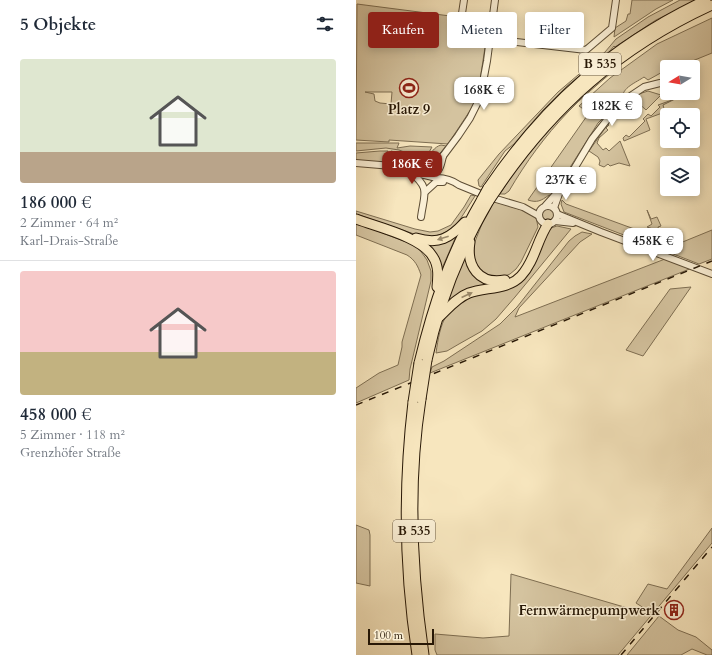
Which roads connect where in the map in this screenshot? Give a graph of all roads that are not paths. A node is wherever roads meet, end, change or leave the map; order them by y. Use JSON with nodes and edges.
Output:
{"nodes":[{"id":1,"x":464,"y":0,"type":"edge"},
{"id":2,"x":495,"y":0,"type":"edge"},
{"id":3,"x":616,"y":0,"type":"edge"},
{"id":4,"x":706,"y":0,"type":"edge"},
{"id":5,"x":712,"y":5,"type":"edge"},
{"id":6,"x":462,"y":12,"type":"edge"},
{"id":7,"x":493,"y":12,"type":"edge"},
{"id":8,"x":517,"y":42,"type":"edge"},
{"id":9,"x":489,"y":48,"type":"edge"},
{"id":10,"x":660,"y":83,"type":"dead end"},
{"id":11,"x":443,"y":156,"type":"junction"},
{"id":12,"x":356,"y":163,"type":"edge"},
{"id":13,"x":440,"y":168,"type":"junction"},
{"id":14,"x":409,"y":171,"type":"junction"},
{"id":15,"x":437,"y":178,"type":"junction"},
{"id":16,"x":561,"y":188,"type":"junction"},
{"id":17,"x":492,"y":190,"type":"junction"},
{"id":18,"x":425,"y":192,"type":"junction"},
{"id":19,"x":485,"y":200,"type":"junction"},
{"id":20,"x":522,"y":207,"type":"junction"},
{"id":21,"x":544,"y":207,"type":"junction"},
{"id":22,"x":556,"y":211,"type":"junction"},
{"id":23,"x":473,"y":214,"type":"junction"},
{"id":24,"x":421,"y":217,"type":"dead end"},
{"id":25,"x":356,"y":218,"type":"edge"},
{"id":26,"x":546,"y":220,"type":"junction"},
{"id":27,"x":578,"y":224,"type":"junction"},
{"id":28,"x":471,"y":233,"type":"junction"},
{"id":29,"x":712,"y":274,"type":"edge"},
{"id":30,"x":436,"y":299,"type":"junction"},
{"id":31,"x":438,"y":319,"type":"junction"},
{"id":32,"x":423,"y":361,"type":"junction"},
{"id":33,"x":417,"y":400,"type":"junction"},
{"id":34,"x":417,"y":655,"type":"edge"},
{"id":35,"x":424,"y":655,"type":"edge"}],
"edges":[{"from":1,"to":6,"type":"street"},
{"from":2,"to":7,"type":"street"},
{"from":3,"to":8,"type":"street"},
{"from":4,"to":17,"type":"highway","number":"B 535"},
{"from":5,"to":17,"type":"highway","number":"B 535"},
{"from":9,"to":11,"type":"street"},
{"from":10,"to":16,"type":"street"},
{"from":11,"to":13,"type":"street"},
{"from":11,"to":15,"type":"street"},
{"from":12,"to":14,"type":"street"},
{"from":13,"to":15,"type":"street"},
{"from":13,"to":15,"type":"street"},
{"from":14,"to":15,"type":"street"},
{"from":14,"to":18,"type":"street"},
{"from":15,"to":18,"type":"street"},
{"from":15,"to":20,"type":"street"},
{"from":16,"to":21,"type":"street"},
{"from":16,"to":22,"type":"street"},
{"from":17,"to":19,"type":"highway","number":"B 535","bridge":true},
{"from":18,"to":24,"type":"street"},
{"from":19,"to":23,"type":"highway","number":"B 535"},
{"from":19,"to":28,"type":"highway","number":"B 535"},
{"from":20,"to":21,"type":"street"},
{"from":20,"to":26,"type":"street"},
{"from":21,"to":22,"type":"street"},
{"from":21,"to":26,"type":"street"},
{"from":22,"to":26,"type":"street"},
{"from":22,"to":27,"type":"street"},
{"from":23,"to":25,"type":"highway","number":"B 535","one_way":true},
{"from":23,"to":30,"type":"highway","number":"B 535"},
{"from":25,"to":30,"type":"highway","number":"B 535"},
{"from":26,"to":27,"type":"street"},
{"from":26,"to":28,"type":"highway","number":"B 535"},
{"from":31,"to":26,"type":"highway","number":"B 535","one_way":true},
{"from":27,"to":29,"type":"street"},
{"from":28,"to":31,"type":"highway","number":"B 535"},
{"from":30,"to":32,"type":"highway","number":"B 535"},
{"from":31,"to":32,"type":"highway","number":"B 535"},
{"from":32,"to":33,"type":"highway","number":"B 535","bridge":true},
{"from":33,"to":34,"type":"highway","number":"B 535"},
{"from":33,"to":35,"type":"highway","number":"B 535"}]}
